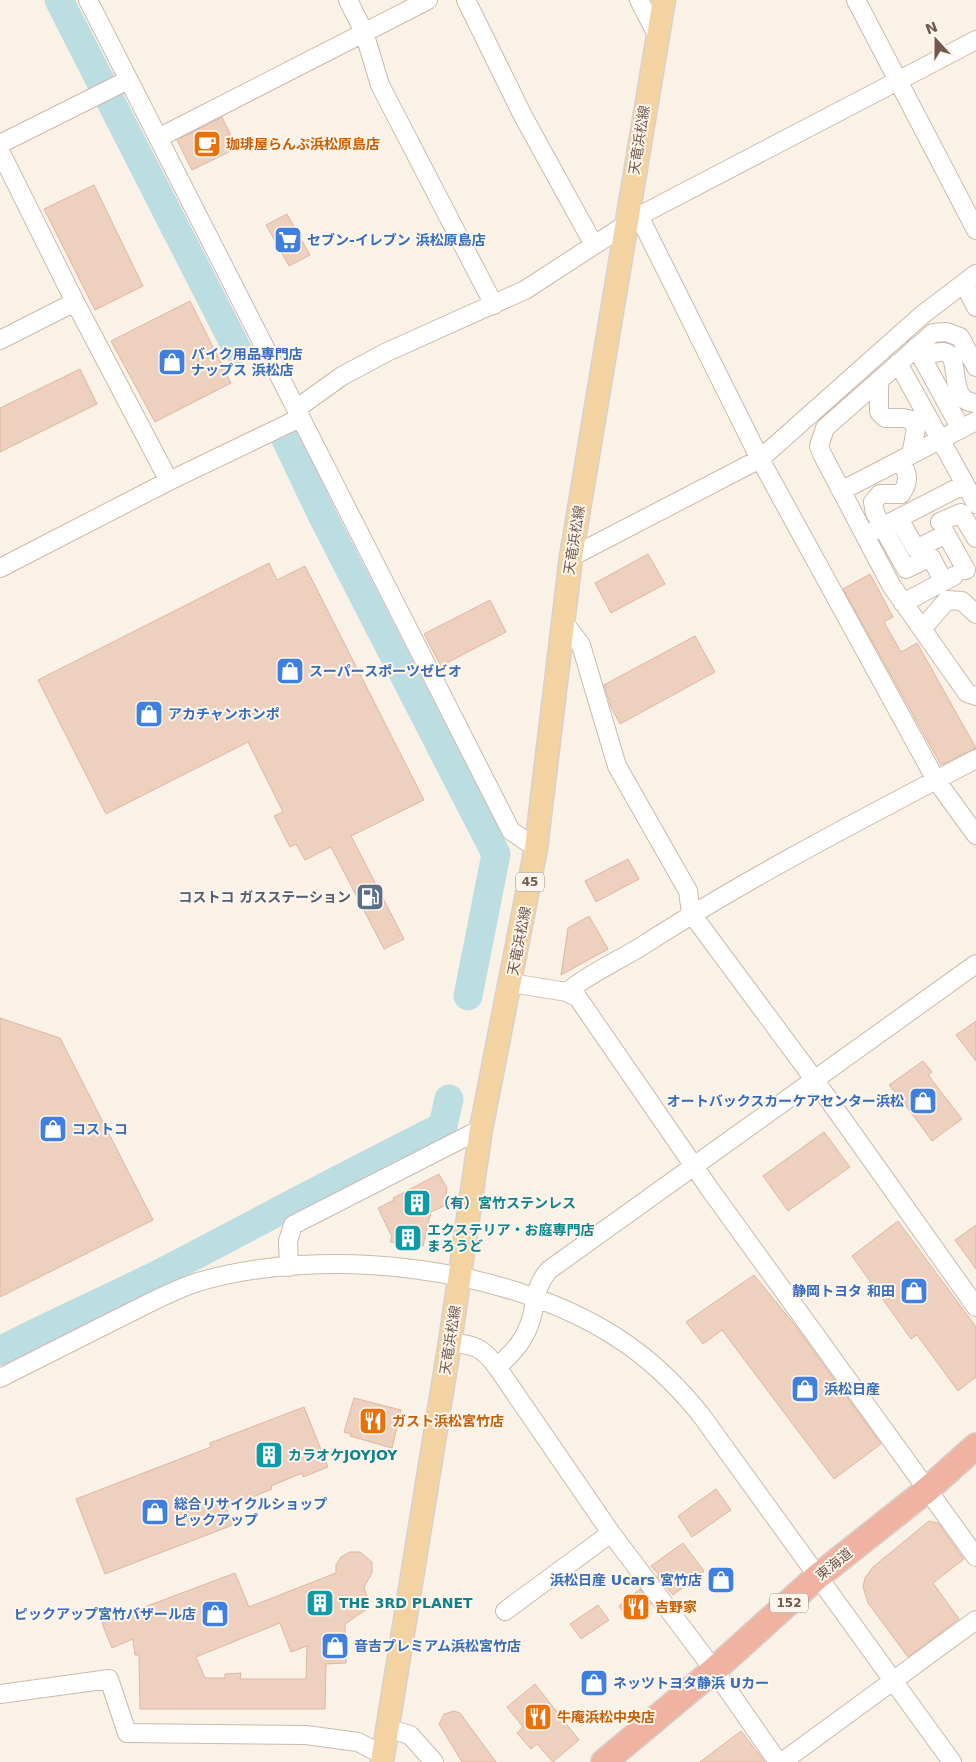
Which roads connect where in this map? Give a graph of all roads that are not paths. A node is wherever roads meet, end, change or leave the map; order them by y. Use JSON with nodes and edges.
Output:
{"nodes":[{"id":1,"x":88,"y":0,"type":"edge"},
{"id":2,"x":348,"y":0,"type":"edge"},
{"id":3,"x":428,"y":0,"type":"edge"},
{"id":4,"x":466,"y":0,"type":"edge"},
{"id":5,"x":639,"y":0,"type":"edge"},
{"id":6,"x":664,"y":0,"type":"edge"},
{"id":7,"x":856,"y":0,"type":"edge"},
{"id":8,"x":364,"y":32,"type":"junction"},
{"id":9,"x":657,"y":35,"type":"junction"},
{"id":10,"x":976,"y":40,"type":"edge"},
{"id":11,"x":128,"y":80,"type":"junction"},
{"id":12,"x":900,"y":80,"type":"junction"},
{"id":13,"x":158,"y":138,"type":"junction"},
{"id":14,"x":0,"y":144,"type":"edge"},
{"id":15,"x":0,"y":151,"type":"edge"},
{"id":16,"x":632,"y":221,"type":"junction"},
{"id":17,"x":976,"y":230,"type":"edge"},
{"id":18,"x":594,"y":245,"type":"junction"},
{"id":19,"x":970,"y":278,"type":"edge"},
{"id":20,"x":75,"y":302,"type":"junction"},
{"id":21,"x":494,"y":305,"type":"junction"},
{"id":22,"x":976,"y":307,"type":"edge"},
{"id":23,"x":0,"y":340,"type":"edge"},
{"id":24,"x":919,"y":353,"type":"junction"},
{"id":25,"x":898,"y":364,"type":"junction"},
{"id":26,"x":976,"y":367,"type":"edge"},
{"id":27,"x":879,"y":380,"type":"junction"},
{"id":28,"x":976,"y":403,"type":"edge"},
{"id":29,"x":298,"y":414,"type":"junction"},
{"id":30,"x":969,"y":425,"type":"edge"},
{"id":31,"x":940,"y":440,"type":"junction"},
{"id":32,"x":906,"y":457,"type":"junction"},
{"id":33,"x":760,"y":459,"type":"junction"},
{"id":34,"x":169,"y":481,"type":"junction"},
{"id":35,"x":842,"y":492,"type":"junction"},
{"id":36,"x":972,"y":494,"type":"edge"},
{"id":37,"x":929,"y":503,"type":"junction"},
{"id":38,"x":899,"y":518,"type":"junction"},
{"id":39,"x":883,"y":527,"type":"junction"},
{"id":40,"x":943,"y":528,"type":"junction"},
{"id":41,"x":865,"y":536,"type":"junction"},
{"id":42,"x":976,"y":538,"type":"edge"},
{"id":43,"x":571,"y":557,"type":"junction"},
{"id":44,"x":971,"y":567,"type":"edge"},
{"id":45,"x":0,"y":568,"type":"edge"},
{"id":46,"x":944,"y":581,"type":"junction"},
{"id":47,"x":904,"y":603,"type":"junction"},
{"id":48,"x":976,"y":614,"type":"edge"},
{"id":49,"x":563,"y":621,"type":"junction"},
{"id":50,"x":922,"y":629,"type":"junction"},
{"id":51,"x":976,"y":696,"type":"edge"},
{"id":52,"x":976,"y":759,"type":"edge"},
{"id":53,"x":936,"y":780,"type":"junction"},
{"id":54,"x":976,"y":835,"type":"edge"},
{"id":55,"x":536,"y":848,"type":"junction"},
{"id":56,"x":691,"y":913,"type":"junction"},
{"id":57,"x":976,"y":964,"type":"edge"},
{"id":58,"x":511,"y":983,"type":"junction"},
{"id":59,"x":567,"y":992,"type":"junction"},
{"id":60,"x":814,"y":1079,"type":"junction"},
{"id":61,"x":481,"y":1129,"type":"junction"},
{"id":62,"x":696,"y":1166,"type":"junction"},
{"id":63,"x":289,"y":1267,"type":"junction"},
{"id":64,"x":460,"y":1277,"type":"junction"},
{"id":65,"x":535,"y":1297,"type":"junction"},
{"id":66,"x":976,"y":1307,"type":"edge"},
{"id":67,"x":450,"y":1342,"type":"junction"},
{"id":68,"x":497,"y":1366,"type":"junction"},
{"id":69,"x":0,"y":1378,"type":"edge"},
{"id":70,"x":976,"y":1446,"type":"edge"},
{"id":71,"x":928,"y":1489,"type":"junction"},
{"id":72,"x":612,"y":1533,"type":"junction"},
{"id":73,"x":976,"y":1557,"type":"edge"},
{"id":74,"x":818,"y":1577,"type":"junction"},
{"id":75,"x":505,"y":1611,"type":"dead end"},
{"id":76,"x":976,"y":1620,"type":"edge"},
{"id":77,"x":714,"y":1670,"type":"junction"},
{"id":78,"x":892,"y":1680,"type":"junction"},
{"id":79,"x":0,"y":1694,"type":"edge"},
{"id":80,"x":386,"y":1728,"type":"junction"},
{"id":81,"x":382,"y":1759,"type":"edge"},
{"id":82,"x":434,"y":1762,"type":"edge"},
{"id":83,"x":604,"y":1762,"type":"edge"},
{"id":84,"x":780,"y":1762,"type":"edge"},
{"id":85,"x":952,"y":1762,"type":"edge"}],
"edges":[{"from":1,"to":11,"type":"street"},
{"from":2,"to":8,"type":"street"},
{"from":3,"to":8,"type":"street"},
{"from":4,"to":18,"type":"street"},
{"from":5,"to":9,"type":"street"},
{"from":6,"to":9,"type":"main road","name":"天竜浜松線","number":"45"},
{"from":7,"to":12,"type":"street"},
{"from":8,"to":13,"type":"street"},
{"from":8,"to":21,"type":"street"},
{"from":9,"to":16,"type":"main road","name":"天竜浜松線","number":"45"},
{"from":10,"to":12,"type":"street"},
{"from":11,"to":13,"type":"street"},
{"from":11,"to":14,"type":"street"},
{"from":12,"to":16,"type":"street"},
{"from":12,"to":17,"type":"street"},
{"from":13,"to":29,"type":"street"},
{"from":15,"to":20,"type":"street"},
{"from":16,"to":18,"type":"street"},
{"from":16,"to":33,"type":"street"},
{"from":16,"to":43,"type":"main road","name":"天竜浜松線","number":"45"},
{"from":18,"to":21,"type":"street"},
{"from":19,"to":22,"type":"street"},
{"from":19,"to":33,"type":"street"},
{"from":20,"to":23,"type":"street"},
{"from":20,"to":34,"type":"street"},
{"from":21,"to":29,"type":"street"},
{"from":24,"to":25,"type":"street"},
{"from":24,"to":26,"type":"street"},
{"from":24,"to":28,"type":"street"},
{"from":24,"to":30,"type":"street"},
{"from":25,"to":27,"type":"street"},
{"from":25,"to":31,"type":"street"},
{"from":27,"to":32,"type":"street"},
{"from":27,"to":35,"type":"street"},
{"from":29,"to":34,"type":"street"},
{"from":29,"to":55,"type":"street"},
{"from":30,"to":31,"type":"street"},
{"from":31,"to":32,"type":"street"},
{"from":31,"to":36,"type":"street"},
{"from":32,"to":35,"type":"street"},
{"from":32,"to":39,"type":"street"},
{"from":33,"to":43,"type":"street"},
{"from":33,"to":53,"type":"street"},
{"from":34,"to":45,"type":"street"},
{"from":35,"to":41,"type":"street"},
{"from":36,"to":37,"type":"street"},
{"from":37,"to":38,"type":"street"},
{"from":37,"to":40,"type":"street"},
{"from":38,"to":39,"type":"street"},
{"from":38,"to":40,"type":"street"},
{"from":39,"to":41,"type":"street"},
{"from":39,"to":46,"type":"street"},
{"from":40,"to":42,"type":"street"},
{"from":40,"to":44,"type":"street"},
{"from":41,"to":47,"type":"street"},
{"from":43,"to":49,"type":"main road","name":"天竜浜松線","number":"45"},
{"from":44,"to":46,"type":"street"},
{"from":46,"to":47,"type":"street"},
{"from":47,"to":50,"type":"street"},
{"from":48,"to":50,"type":"street"},
{"from":49,"to":55,"type":"main road","name":"天竜浜松線","number":"45"},
{"from":49,"to":56,"type":"street"},
{"from":50,"to":51,"type":"street"},
{"from":52,"to":53,"type":"street"},
{"from":53,"to":54,"type":"street"},
{"from":53,"to":56,"type":"street"},
{"from":55,"to":58,"type":"main road","name":"天竜浜松線","number":"45"},
{"from":56,"to":59,"type":"street"},
{"from":56,"to":60,"type":"street"},
{"from":57,"to":60,"type":"street"},
{"from":58,"to":59,"type":"street"},
{"from":58,"to":61,"type":"main road","name":"天竜浜松線","number":"45"},
{"from":59,"to":62,"type":"street"},
{"from":60,"to":62,"type":"street"},
{"from":60,"to":66,"type":"street"},
{"from":61,"to":63,"type":"street"},
{"from":61,"to":64,"type":"main road","name":"天竜浜松線","number":"45"},
{"from":62,"to":65,"type":"street"},
{"from":62,"to":71,"type":"street"},
{"from":63,"to":64,"type":"street"},
{"from":63,"to":69,"type":"street"},
{"from":64,"to":65,"type":"street"},
{"from":64,"to":67,"type":"main road","name":"天竜浜松線","number":"45"},
{"from":65,"to":68,"type":"street"},
{"from":65,"to":74,"type":"street"},
{"from":67,"to":68,"type":"street"},
{"from":67,"to":80,"type":"main road","name":"天竜浜松線","number":"45"},
{"from":68,"to":72,"type":"street"},
{"from":70,"to":71,"type":"highway","name":"東海道","number":"152"},
{"from":71,"to":73,"type":"street"},
{"from":71,"to":74,"type":"highway","name":"東海道","number":"152"},
{"from":72,"to":75,"type":"street"},
{"from":72,"to":77,"type":"street"},
{"from":74,"to":77,"type":"highway","name":"東海道","number":"152"},
{"from":74,"to":78,"type":"street"},
{"from":76,"to":78,"type":"street"},
{"from":77,"to":83,"type":"highway","name":"東海道","number":"152"},
{"from":77,"to":84,"type":"street"},
{"from":78,"to":84,"type":"street"},
{"from":78,"to":85,"type":"street"},
{"from":79,"to":81,"type":"street"},
{"from":80,"to":81,"type":"main road","name":"天竜浜松線","number":"45"},
{"from":80,"to":82,"type":"street"}]}
